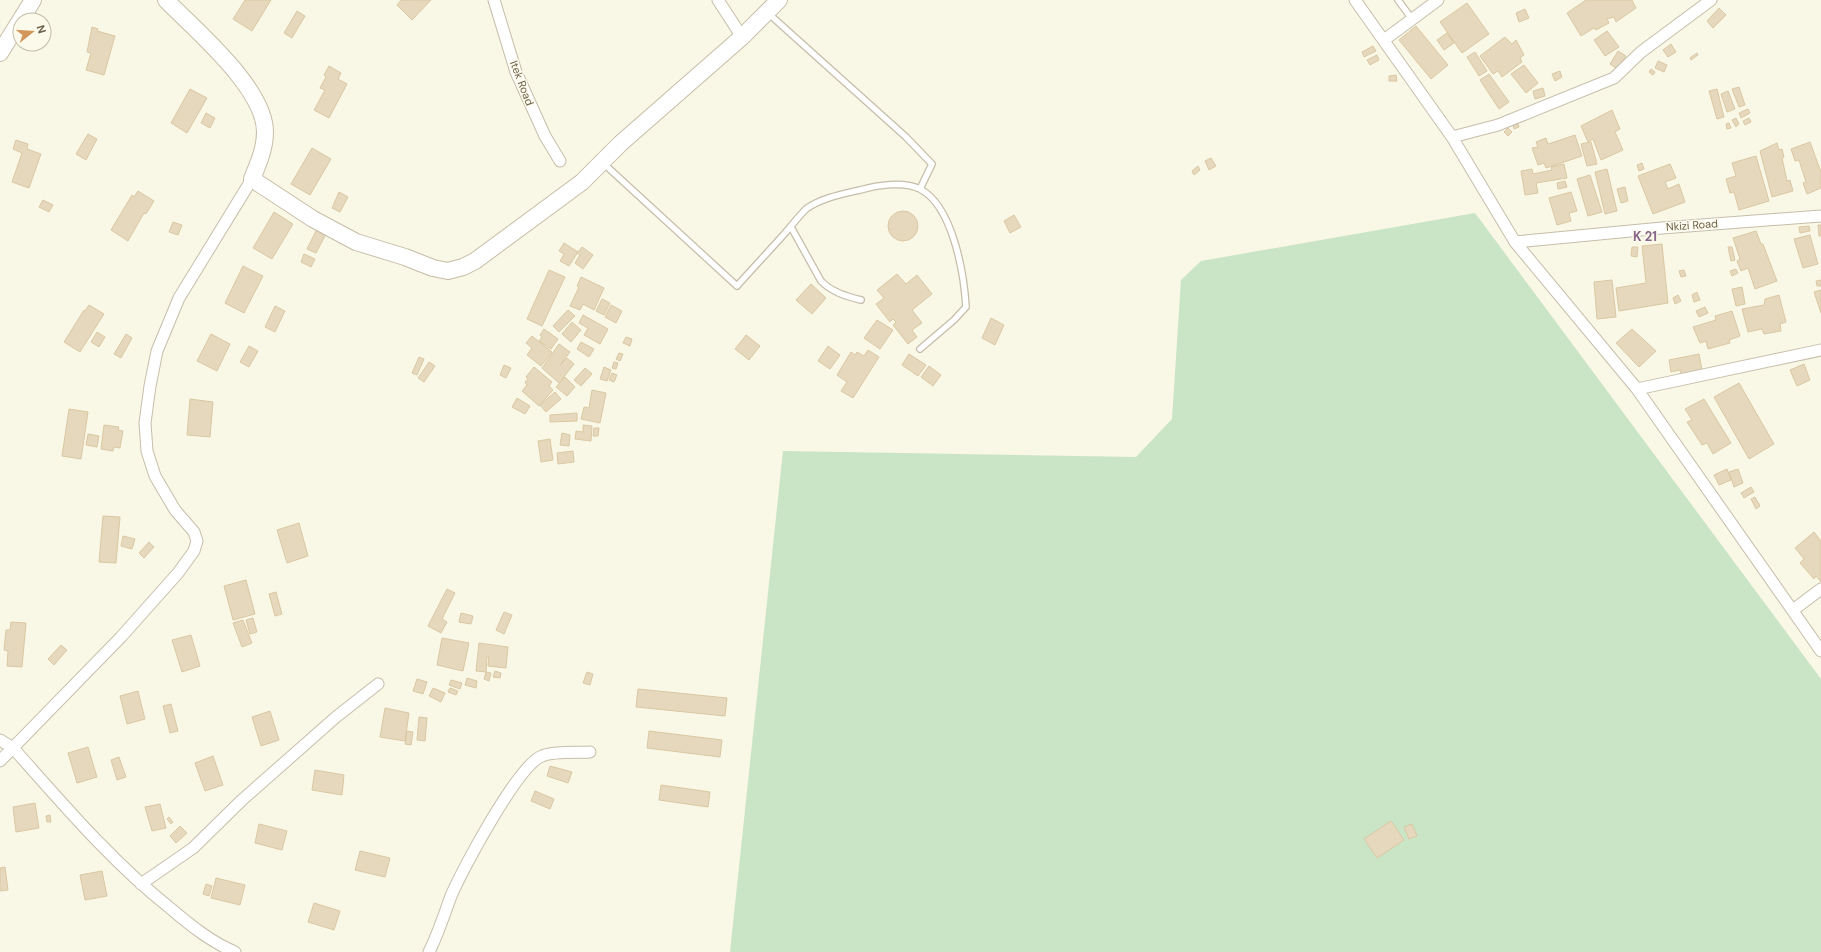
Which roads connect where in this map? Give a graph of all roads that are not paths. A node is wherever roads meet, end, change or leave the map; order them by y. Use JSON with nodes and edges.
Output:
{"nodes":[{"id":1,"x":33,"y":0,"type":"edge"},
{"id":2,"x":166,"y":0,"type":"edge"},
{"id":3,"x":494,"y":0,"type":"edge"},
{"id":4,"x":718,"y":0,"type":"edge"},
{"id":5,"x":779,"y":0,"type":"edge"},
{"id":6,"x":1355,"y":0,"type":"edge"},
{"id":7,"x":1398,"y":0,"type":"edge"},
{"id":8,"x":1438,"y":0,"type":"edge"},
{"id":9,"x":1711,"y":0,"type":"edge"},
{"id":10,"x":767,"y":12,"type":"junction"},
{"id":11,"x":1412,"y":19,"type":"junction"},
{"id":12,"x":742,"y":36,"type":"junction"},
{"id":13,"x":1384,"y":40,"type":"junction"},
{"id":14,"x":0,"y":53,"type":"edge"},
{"id":15,"x":1452,"y":137,"type":"junction"},
{"id":16,"x":560,"y":161,"type":"dead end"},
{"id":17,"x":603,"y":163,"type":"junction"},
{"id":18,"x":252,"y":179,"type":"junction"},
{"id":19,"x":920,"y":189,"type":"junction"},
{"id":20,"x":1821,"y":216,"type":"edge"},
{"id":21,"x":791,"y":227,"type":"junction"},
{"id":22,"x":1515,"y":242,"type":"junction"},
{"id":23,"x":861,"y":300,"type":"dead end"},
{"id":24,"x":920,"y":350,"type":"dead end"},
{"id":25,"x":1821,"y":350,"type":"edge"},
{"id":26,"x":1637,"y":389,"type":"junction"},
{"id":27,"x":1821,"y":589,"type":"edge"},
{"id":28,"x":1793,"y":610,"type":"junction"},
{"id":29,"x":1821,"y":651,"type":"edge"},
{"id":30,"x":378,"y":684,"type":"dead end"},
{"id":31,"x":0,"y":740,"type":"edge"},
{"id":32,"x":13,"y":748,"type":"junction"},
{"id":33,"x":590,"y":752,"type":"dead end"},
{"id":34,"x":0,"y":761,"type":"edge"},
{"id":35,"x":140,"y":884,"type":"junction"},
{"id":36,"x":235,"y":952,"type":"edge"},
{"id":37,"x":429,"y":952,"type":"edge"}],
"edges":[{"from":1,"to":14,"type":"street"},
{"from":2,"to":18,"type":"street"},
{"from":3,"to":16,"type":"street","name":"Itek Road"},
{"from":4,"to":12,"type":"street"},
{"from":5,"to":10,"type":"street"},
{"from":6,"to":13,"type":"street"},
{"from":7,"to":11,"type":"lane"},
{"from":8,"to":11,"type":"street"},
{"from":9,"to":15,"type":"street"},
{"from":10,"to":12,"type":"street"},
{"from":10,"to":19,"type":"lane"},
{"from":11,"to":13,"type":"street"},
{"from":12,"to":17,"type":"street"},
{"from":13,"to":15,"type":"street"},
{"from":15,"to":22,"type":"street"},
{"from":17,"to":18,"type":"street"},
{"from":17,"to":21,"type":"lane"},
{"from":18,"to":32,"type":"street"},
{"from":19,"to":21,"type":"lane"},
{"from":19,"to":24,"type":"lane"},
{"from":20,"to":22,"type":"street","name":"Nkizi Road"},
{"from":21,"to":23,"type":"lane"},
{"from":22,"to":26,"type":"street"},
{"from":25,"to":26,"type":"street"},
{"from":26,"to":28,"type":"street"},
{"from":27,"to":28,"type":"street"},
{"from":28,"to":29,"type":"street"},
{"from":30,"to":35,"type":"street"},
{"from":31,"to":32,"type":"street"},
{"from":32,"to":34,"type":"street"},
{"from":32,"to":35,"type":"street"},
{"from":33,"to":37,"type":"street"},
{"from":35,"to":36,"type":"street"}]}
